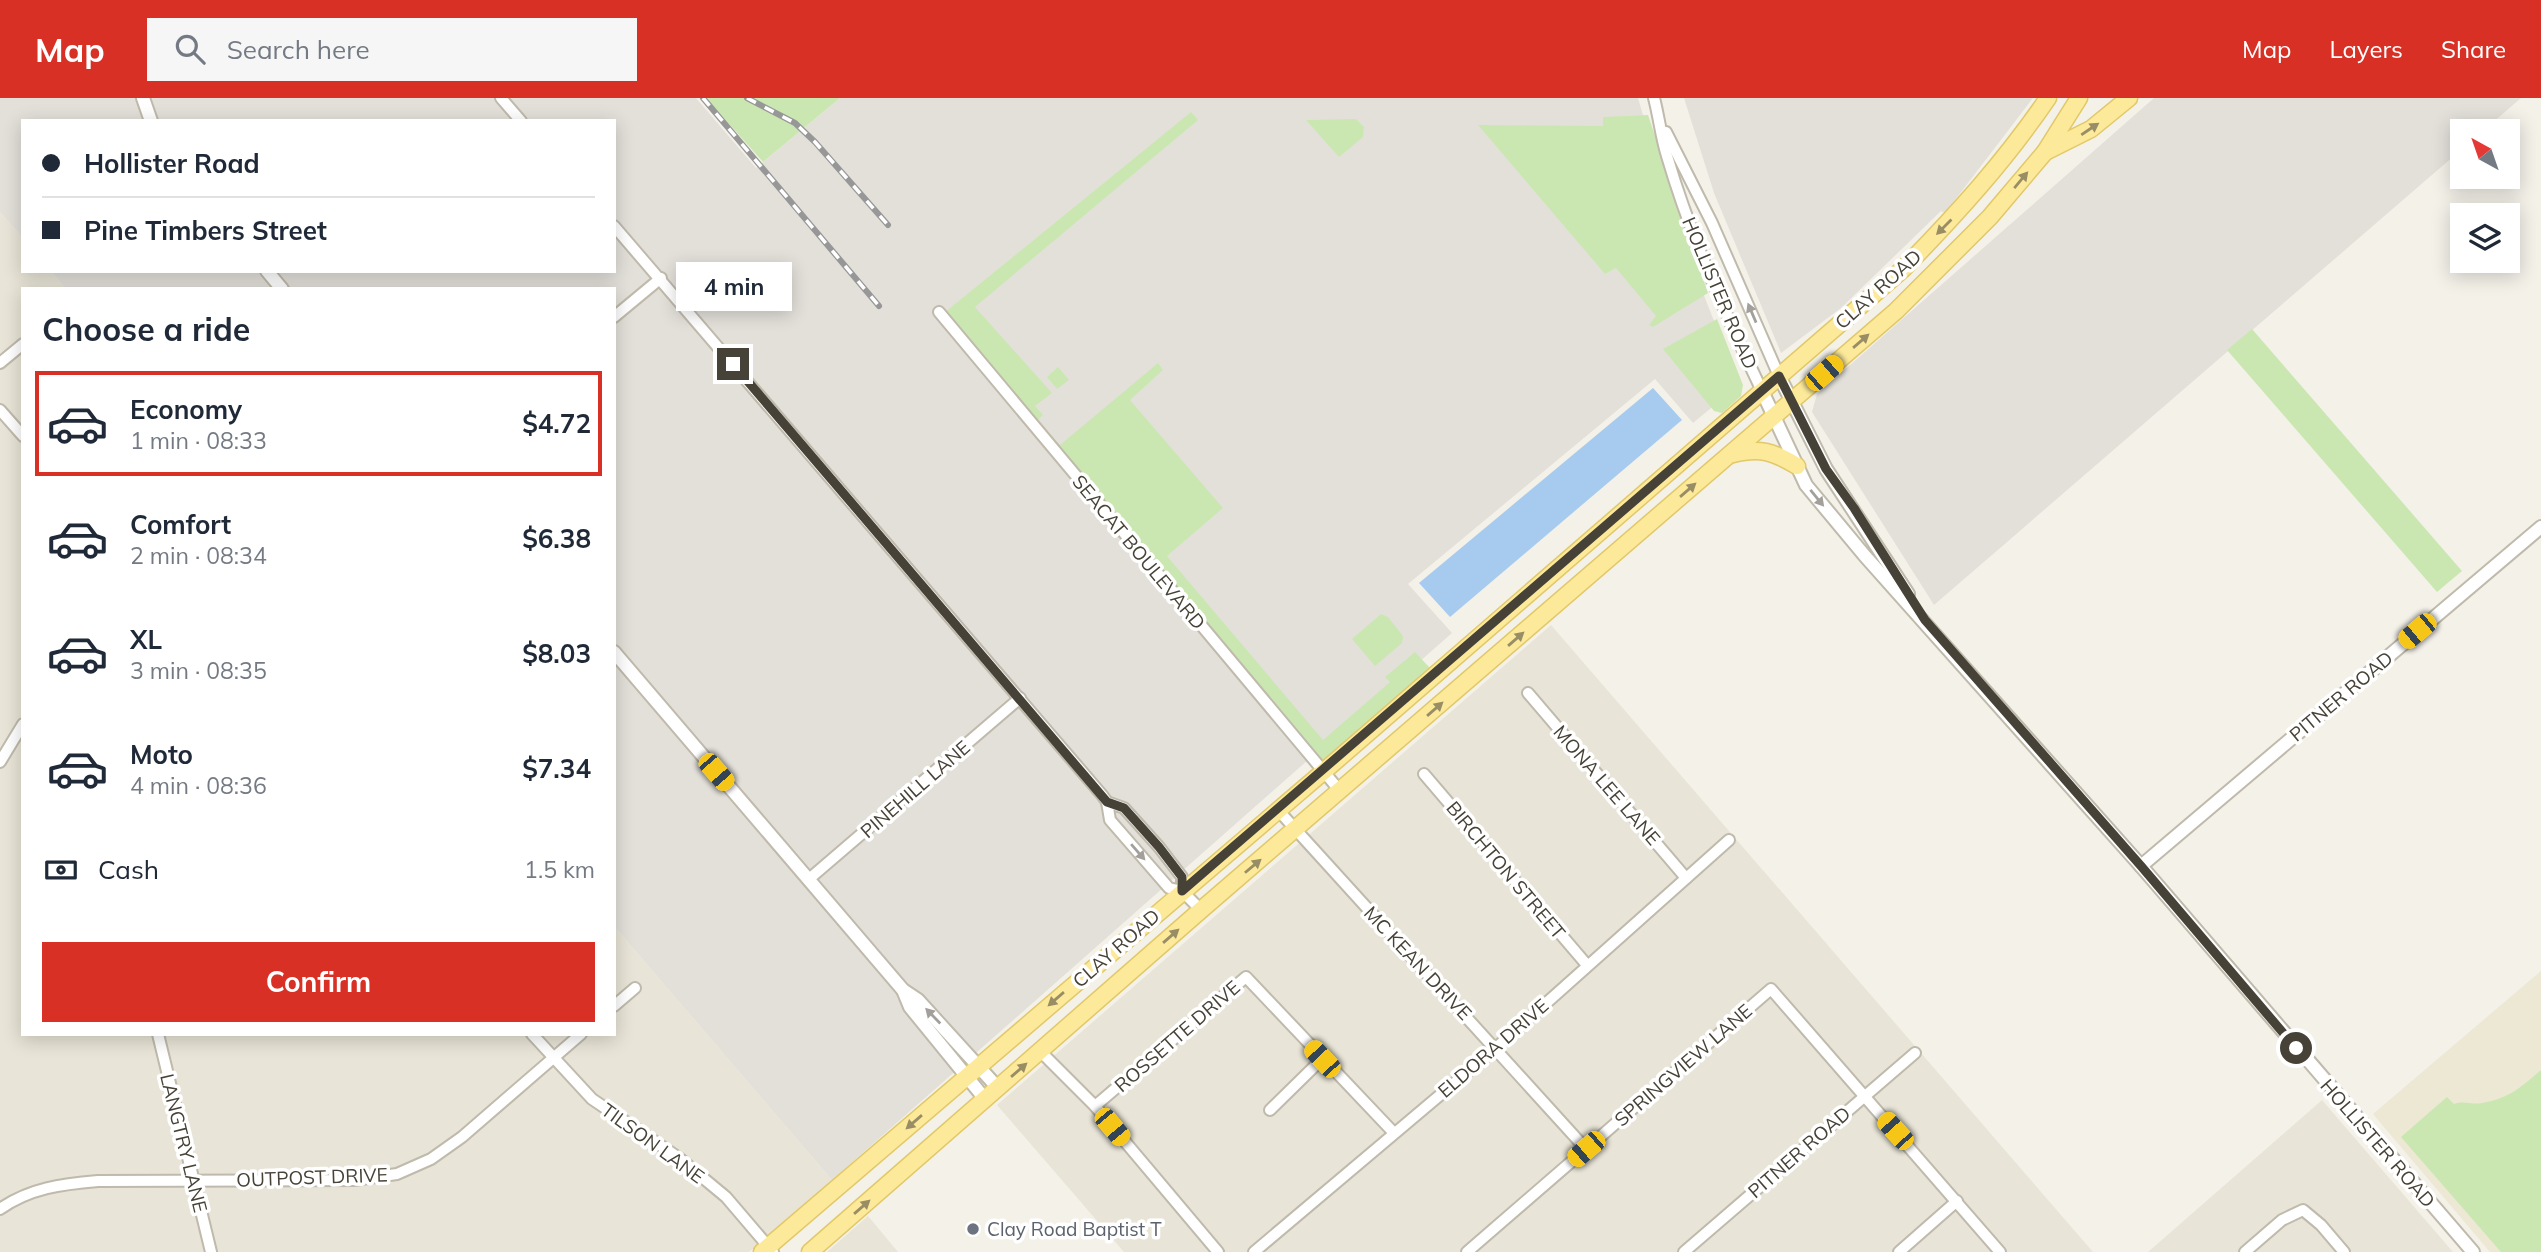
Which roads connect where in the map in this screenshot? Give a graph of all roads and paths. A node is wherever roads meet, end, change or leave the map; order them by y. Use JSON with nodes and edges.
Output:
{"nodes":[{"id":1,"x":143,"y":98,"type":"edge"},
{"id":2,"x":501,"y":98,"type":"edge"},
{"id":3,"x":1654,"y":98,"type":"edge"},
{"id":4,"x":2048,"y":98,"type":"edge"},
{"id":5,"x":2079,"y":98,"type":"edge"},
{"id":6,"x":2129,"y":98,"type":"edge"},
{"id":7,"x":150,"y":119,"type":"edge"},
{"id":8,"x":520,"y":119,"type":"edge"},
{"id":9,"x":1661,"y":124,"type":"junction"},
{"id":10,"x":2045,"y":152,"type":"junction"},
{"id":11,"x":1969,"y":202,"type":"junction"},
{"id":12,"x":1990,"y":217,"type":"junction"},
{"id":13,"x":616,"y":228,"type":"edge"},
{"id":14,"x":1718,"y":237,"type":"junction"},
{"id":15,"x":1698,"y":246,"type":"junction"},
{"id":16,"x":269,"y":273,"type":"edge"},
{"id":17,"x":660,"y":278,"type":"junction"},
{"id":18,"x":280,"y":287,"type":"edge"},
{"id":19,"x":939,"y":312,"type":"dead end"},
{"id":20,"x":616,"y":315,"type":"edge"},
{"id":21,"x":21,"y":346,"type":"edge"},
{"id":22,"x":0,"y":363,"type":"edge"},
{"id":23,"x":1779,"y":376,"type":"junction"},
{"id":24,"x":1762,"y":391,"type":"junction"},
{"id":25,"x":1791,"y":402,"type":"junction"},
{"id":26,"x":0,"y":410,"type":"edge"},
{"id":27,"x":1773,"y":416,"type":"junction"},
{"id":28,"x":21,"y":434,"type":"edge"},
{"id":29,"x":1728,"y":456,"type":"junction"},
{"id":30,"x":1797,"y":466,"type":"junction"},
{"id":31,"x":1854,"y":508,"type":"junction"},
{"id":32,"x":1620,"y":515,"type":"junction"},
{"id":33,"x":1836,"y":521,"type":"junction"},
{"id":34,"x":2541,"y":527,"type":"edge"},
{"id":35,"x":1637,"y":534,"type":"junction"},
{"id":36,"x":1925,"y":620,"type":"junction"},
{"id":37,"x":616,"y":654,"type":"edge"},
{"id":38,"x":1447,"y":665,"type":"junction"},
{"id":39,"x":1464,"y":684,"type":"junction"},
{"id":40,"x":1528,"y":693,"type":"dead end"},
{"id":41,"x":1020,"y":698,"type":"junction"},
{"id":42,"x":21,"y":730,"type":"edge"},
{"id":43,"x":0,"y":762,"type":"edge"},
{"id":44,"x":1323,"y":772,"type":"junction"},
{"id":45,"x":1424,"y":775,"type":"dead end"},
{"id":46,"x":1340,"y":792,"type":"junction"},
{"id":47,"x":1107,"y":802,"type":"junction"},
{"id":48,"x":1278,"y":810,"type":"junction"},
{"id":49,"x":1296,"y":830,"type":"junction"},
{"id":50,"x":1729,"y":840,"type":"dead end"},
{"id":51,"x":2141,"y":866,"type":"junction"},
{"id":52,"x":1686,"y":878,"type":"junction"},
{"id":53,"x":809,"y":879,"type":"junction"},
{"id":54,"x":1182,"y":891,"type":"junction"},
{"id":55,"x":1201,"y":910,"type":"junction"},
{"id":56,"x":1587,"y":965,"type":"junction"},
{"id":57,"x":635,"y":988,"type":"dead end"},
{"id":58,"x":903,"y":990,"type":"junction"},
{"id":59,"x":616,"y":1004,"type":"edge"},
{"id":60,"x":158,"y":1036,"type":"edge"},
{"id":61,"x":534,"y":1036,"type":"edge"},
{"id":62,"x":579,"y":1036,"type":"edge"},
{"id":63,"x":1497,"y":1047,"type":"junction"},
{"id":64,"x":1040,"y":1051,"type":"junction"},
{"id":65,"x":1915,"y":1053,"type":"dead end"},
{"id":66,"x":553,"y":1059,"type":"junction"},
{"id":67,"x":1322,"y":1059,"type":"junction"},
{"id":68,"x":979,"y":1066,"type":"junction"},
{"id":69,"x":966,"y":1077,"type":"junction"},
{"id":70,"x":998,"y":1088,"type":"junction"},
{"id":71,"x":1864,"y":1096,"type":"junction"},
{"id":72,"x":985,"y":1099,"type":"junction"},
{"id":73,"x":1095,"y":1106,"type":"junction"},
{"id":74,"x":1270,"y":1110,"type":"dead end"},
{"id":75,"x":1394,"y":1133,"type":"junction"},
{"id":76,"x":1586,"y":1149,"type":"junction"},
{"id":77,"x":194,"y":1181,"type":"junction"},
{"id":78,"x":1957,"y":1202,"type":"junction"},
{"id":79,"x":0,"y":1209,"type":"edge"},
{"id":80,"x":768,"y":1250,"type":"edge"},
{"id":81,"x":211,"y":1252,"type":"edge"},
{"id":82,"x":810,"y":1252,"type":"edge"},
{"id":83,"x":1218,"y":1252,"type":"edge"},
{"id":84,"x":1254,"y":1252,"type":"edge"},
{"id":85,"x":1467,"y":1252,"type":"edge"},
{"id":86,"x":1684,"y":1252,"type":"edge"},
{"id":87,"x":1899,"y":1252,"type":"edge"},
{"id":88,"x":2000,"y":1252,"type":"edge"},
{"id":89,"x":2245,"y":1252,"type":"edge"},
{"id":90,"x":2344,"y":1252,"type":"edge"},
{"id":91,"x":2473,"y":1252,"type":"edge"}],
"edges":[{"from":1,"to":7,"type":"street"},
{"from":2,"to":8,"type":"street"},
{"from":3,"to":9,"type":"street","name":"HOLLISTER ROAD"},
{"from":4,"to":11,"type":"main road","name":"CLAY ROAD"},
{"from":5,"to":10,"type":"main road","name":"CLAY ROAD"},
{"from":10,"to":6,"type":"main road","one_way":true},
{"from":9,"to":14,"type":"street","name":"HOLLISTER ROAD"},
{"from":9,"to":15,"type":"street","name":"HOLLISTER ROAD"},
{"from":12,"to":10,"type":"main road","name":"CLAY ROAD","one_way":true},
{"from":11,"to":12,"type":"main road"},
{"from":11,"to":23,"type":"main road","name":"CLAY ROAD","one_way":true},
{"from":25,"to":12,"type":"main road","name":"CLAY ROAD","one_way":true},
{"from":13,"to":17,"type":"street"},
{"from":14,"to":15,"type":"street"},
{"from":23,"to":14,"type":"street","name":"HOLLISTER ROAD","one_way":true},
{"from":15,"to":24,"type":"street","name":"HOLLISTER ROAD"},
{"from":16,"to":18,"type":"street"},
{"from":17,"to":20,"type":"street"},
{"from":17,"to":41,"type":"street"},
{"from":19,"to":44,"type":"street","name":"SEACAT BOULEVARD"},
{"from":21,"to":22,"type":"street"},
{"from":23,"to":24,"type":"main road","name":"CLAY ROAD"},
{"from":23,"to":25,"type":"street","name":"HOLLISTER ROAD"},
{"from":24,"to":27,"type":"street","name":"HOLLISTER ROAD"},
{"from":24,"to":32,"type":"main road","name":"CLAY ROAD"},
{"from":25,"to":27,"type":"main road","name":"CLAY ROAD"},
{"from":25,"to":31,"type":"street","name":"HOLLISTER ROAD"},
{"from":26,"to":28,"type":"street"},
{"from":27,"to":29,"type":"main road","name":"CLAY ROAD"},
{"from":27,"to":30,"type":"street","name":"HOLLISTER ROAD"},
{"from":29,"to":30,"type":"main road"},
{"from":35,"to":29,"type":"main road","name":"CLAY ROAD","one_way":true},
{"from":30,"to":33,"type":"street","name":"HOLLISTER ROAD","one_way":true},
{"from":31,"to":33,"type":"street"},
{"from":31,"to":36,"type":"street","name":"HOLLISTER ROAD"},
{"from":32,"to":35,"type":"main road"},
{"from":32,"to":38,"type":"main road","name":"CLAY ROAD"},
{"from":33,"to":36,"type":"street","name":"HOLLISTER ROAD"},
{"from":34,"to":51,"type":"street","name":"PITNER ROAD"},
{"from":39,"to":35,"type":"main road","name":"CLAY ROAD","one_way":true},
{"from":36,"to":51,"type":"street","name":"HOLLISTER ROAD"},
{"from":37,"to":53,"type":"street"},
{"from":38,"to":39,"type":"main road"},
{"from":38,"to":44,"type":"main road","name":"CLAY ROAD"},
{"from":46,"to":39,"type":"main road","name":"CLAY ROAD","one_way":true},
{"from":40,"to":52,"type":"street","name":"MONA LEE LANE"},
{"from":41,"to":47,"type":"street"},
{"from":41,"to":53,"type":"street","name":"PINEHILL LANE"},
{"from":42,"to":43,"type":"street"},
{"from":44,"to":46,"type":"street","name":"SEACAT BOULEVARD"},
{"from":44,"to":48,"type":"main road","name":"CLAY ROAD"},
{"from":45,"to":56,"type":"street","name":"BIRCHTON STREET"},
{"from":46,"to":49,"type":"main road","name":"CLAY ROAD"},
{"from":47,"to":54,"type":"street","one_way":true},
{"from":47,"to":54,"type":"street"},
{"from":48,"to":49,"type":"street","name":"MC KEAN DRIVE"},
{"from":48,"to":54,"type":"main road","name":"CLAY ROAD"},
{"from":55,"to":49,"type":"main road","name":"CLAY ROAD","one_way":true},
{"from":49,"to":63,"type":"street","name":"MC KEAN DRIVE"},
{"from":50,"to":52,"type":"street","name":"ELDORA DRIVE"},
{"from":51,"to":91,"type":"street","name":"HOLLISTER ROAD"},
{"from":52,"to":56,"type":"street","name":"ELDORA DRIVE"},
{"from":53,"to":58,"type":"street"},
{"from":54,"to":55,"type":"street"},
{"from":54,"to":68,"type":"main road","name":"CLAY ROAD","one_way":true},
{"from":64,"to":55,"type":"main road","name":"CLAY ROAD","one_way":true},
{"from":56,"to":63,"type":"street","name":"ELDORA DRIVE"},
{"from":57,"to":59,"type":"street"},
{"from":68,"to":58,"type":"street","one_way":true},
{"from":58,"to":69,"type":"street"},
{"from":60,"to":77,"type":"street","name":"LANGTRY LANE"},
{"from":61,"to":66,"type":"street","name":"TILSON LANE"},
{"from":62,"to":66,"type":"street","name":"OUTPOST DRIVE"},
{"from":63,"to":75,"type":"street","name":"ELDORA DRIVE"},
{"from":63,"to":76,"type":"street","name":"MC KEAN DRIVE"},
{"from":70,"to":64,"type":"main road","name":"CLAY ROAD","one_way":true},
{"from":64,"to":73,"type":"street"},
{"from":65,"to":71,"type":"street","name":"PITNER ROAD"},
{"from":66,"to":77,"type":"street","name":"OUTPOST DRIVE"},
{"from":66,"to":80,"type":"street","name":"TILSON LANE"},
{"from":67,"to":73,"type":"street","name":"ROSSETTE DRIVE"},
{"from":67,"to":74,"type":"street"},
{"from":67,"to":75,"type":"street"},
{"from":68,"to":69,"type":"main road","name":"CLAY ROAD"},
{"from":68,"to":70,"type":"street"},
{"from":69,"to":72,"type":"street"},
{"from":69,"to":80,"type":"main road","name":"CLAY ROAD","one_way":true},
{"from":70,"to":72,"type":"main road","name":"CLAY ROAD"},
{"from":71,"to":76,"type":"street","name":"SPRINGVIEW LANE"},
{"from":71,"to":78,"type":"street"},
{"from":71,"to":86,"type":"street","name":"PITNER ROAD"},
{"from":82,"to":72,"type":"main road","name":"CLAY ROAD","one_way":true},
{"from":73,"to":83,"type":"street"},
{"from":75,"to":84,"type":"street","name":"ELDORA DRIVE"},
{"from":76,"to":85,"type":"street","name":"SPRINGVIEW LANE"},
{"from":77,"to":79,"type":"street","name":"OUTPOST DRIVE"},
{"from":77,"to":81,"type":"street","name":"LANGTRY LANE"},
{"from":78,"to":87,"type":"street"},
{"from":78,"to":88,"type":"street"},
{"from":89,"to":90,"type":"street"}]}
